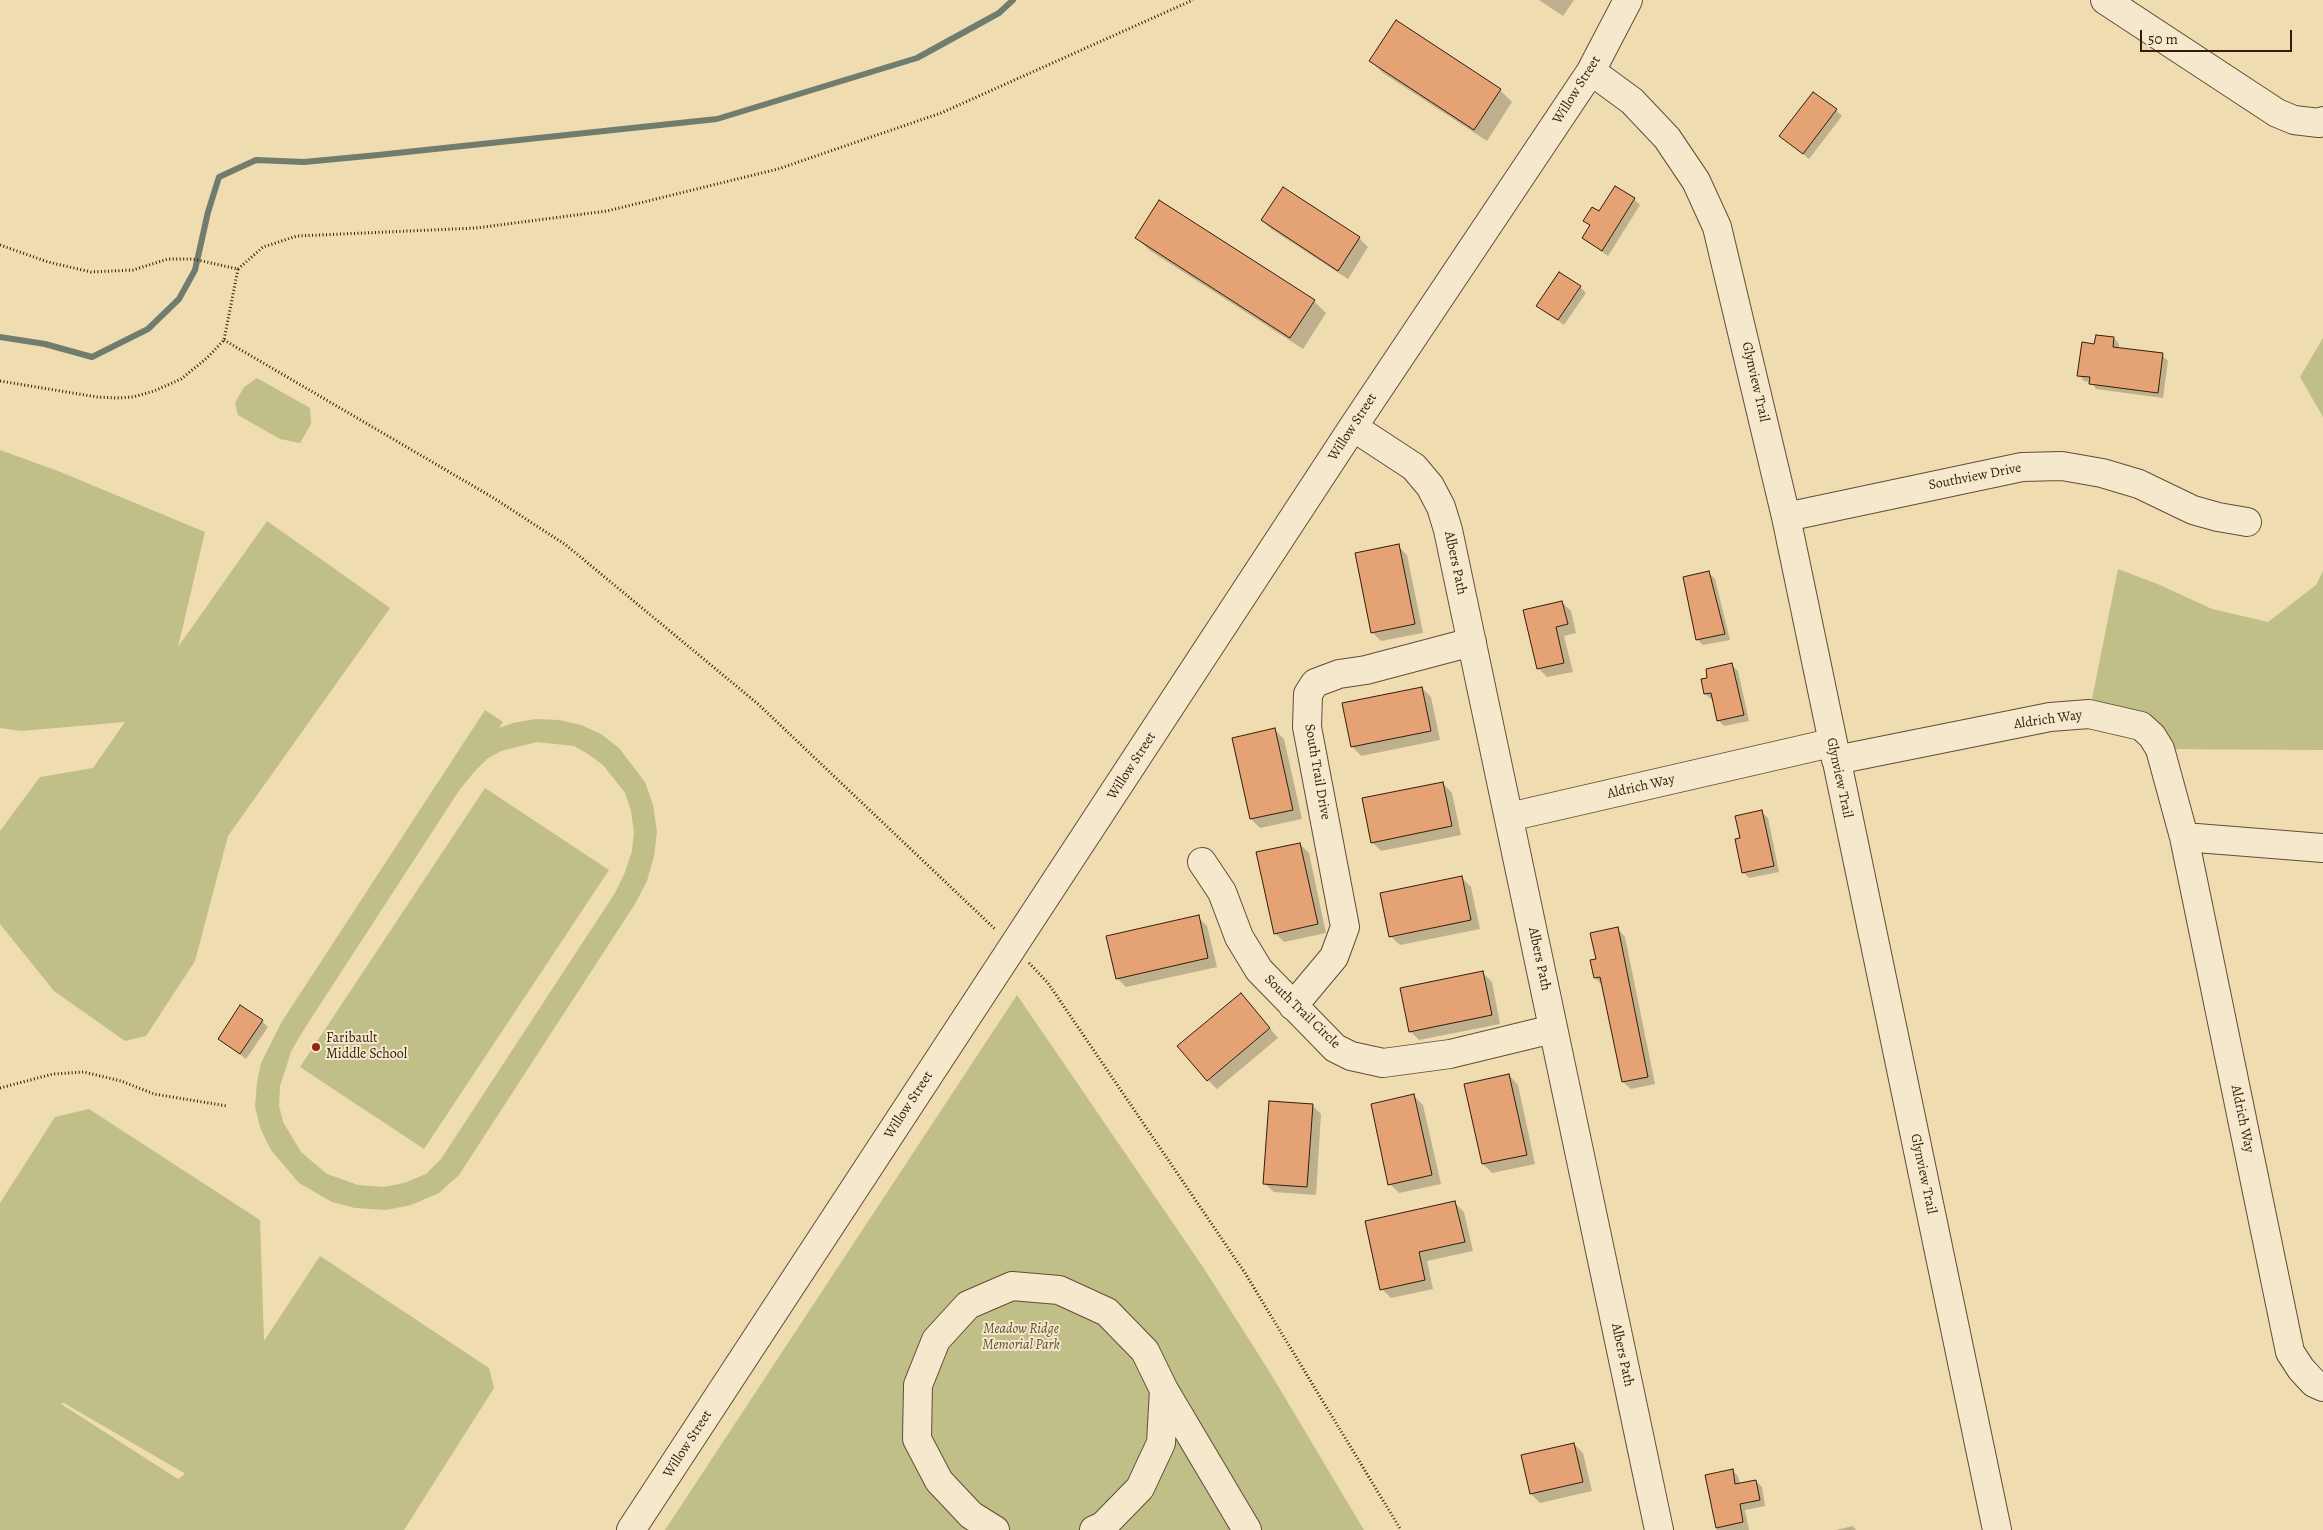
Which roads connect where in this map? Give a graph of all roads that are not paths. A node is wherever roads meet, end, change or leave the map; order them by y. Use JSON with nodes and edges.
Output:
{"nodes":[{"id":1,"x":1628,"y":0,"type":"edge"},
{"id":2,"x":2105,"y":0,"type":"edge"},
{"id":3,"x":1591,"y":71,"type":"junction"},
{"id":4,"x":2323,"y":121,"type":"edge"},
{"id":5,"x":1354,"y":427,"type":"junction"},
{"id":6,"x":1786,"y":517,"type":"junction"},
{"id":7,"x":2247,"y":522,"type":"dead end"},
{"id":8,"x":1472,"y":642,"type":"junction"},
{"id":9,"x":1834,"y":752,"type":"junction"},
{"id":10,"x":1509,"y":817,"type":"junction"},
{"id":11,"x":2184,"y":837,"type":"junction"},
{"id":12,"x":2323,"y":848,"type":"edge"},
{"id":13,"x":1202,"y":862,"type":"dead end"},
{"id":14,"x":1293,"y":1006,"type":"junction"},
{"id":15,"x":1553,"y":1029,"type":"junction"},
{"id":16,"x":2323,"y":1387,"type":"edge"},
{"id":17,"x":1164,"y":1390,"type":"junction"},
{"id":18,"x":631,"y":1530,"type":"edge"},
{"id":19,"x":995,"y":1530,"type":"edge"},
{"id":20,"x":1094,"y":1530,"type":"edge"},
{"id":21,"x":1247,"y":1530,"type":"edge"},
{"id":22,"x":1659,"y":1530,"type":"edge"},
{"id":23,"x":1997,"y":1530,"type":"edge"}],
"edges":[{"from":1,"to":3,"type":"street","name":"Willow Street"},
{"from":2,"to":4,"type":"street"},
{"from":3,"to":5,"type":"street","name":"Willow Street"},
{"from":3,"to":6,"type":"street","name":"Glynview Trail"},
{"from":5,"to":8,"type":"street","name":"Albers Path"},
{"from":5,"to":18,"type":"street","name":"Willow Street"},
{"from":6,"to":7,"type":"street","name":"Southview Drive"},
{"from":6,"to":9,"type":"street","name":"Glynview Trail"},
{"from":8,"to":10,"type":"street","name":"Albers Path"},
{"from":8,"to":14,"type":"street","name":"South Trail Drive"},
{"from":9,"to":10,"type":"street","name":"Aldrich Way"},
{"from":9,"to":11,"type":"street","name":"Aldrich Way"},
{"from":9,"to":23,"type":"street","name":"Glynview Trail"},
{"from":10,"to":15,"type":"street","name":"Albers Path"},
{"from":11,"to":12,"type":"street"},
{"from":11,"to":16,"type":"street","name":"Aldrich Way"},
{"from":13,"to":14,"type":"street","name":"South Trail Circle"},
{"from":14,"to":15,"type":"street","name":"South Trail Circle"},
{"from":15,"to":22,"type":"street","name":"Albers Path"},
{"from":17,"to":19,"type":"street"},
{"from":17,"to":20,"type":"street"},
{"from":17,"to":21,"type":"street"}]}
